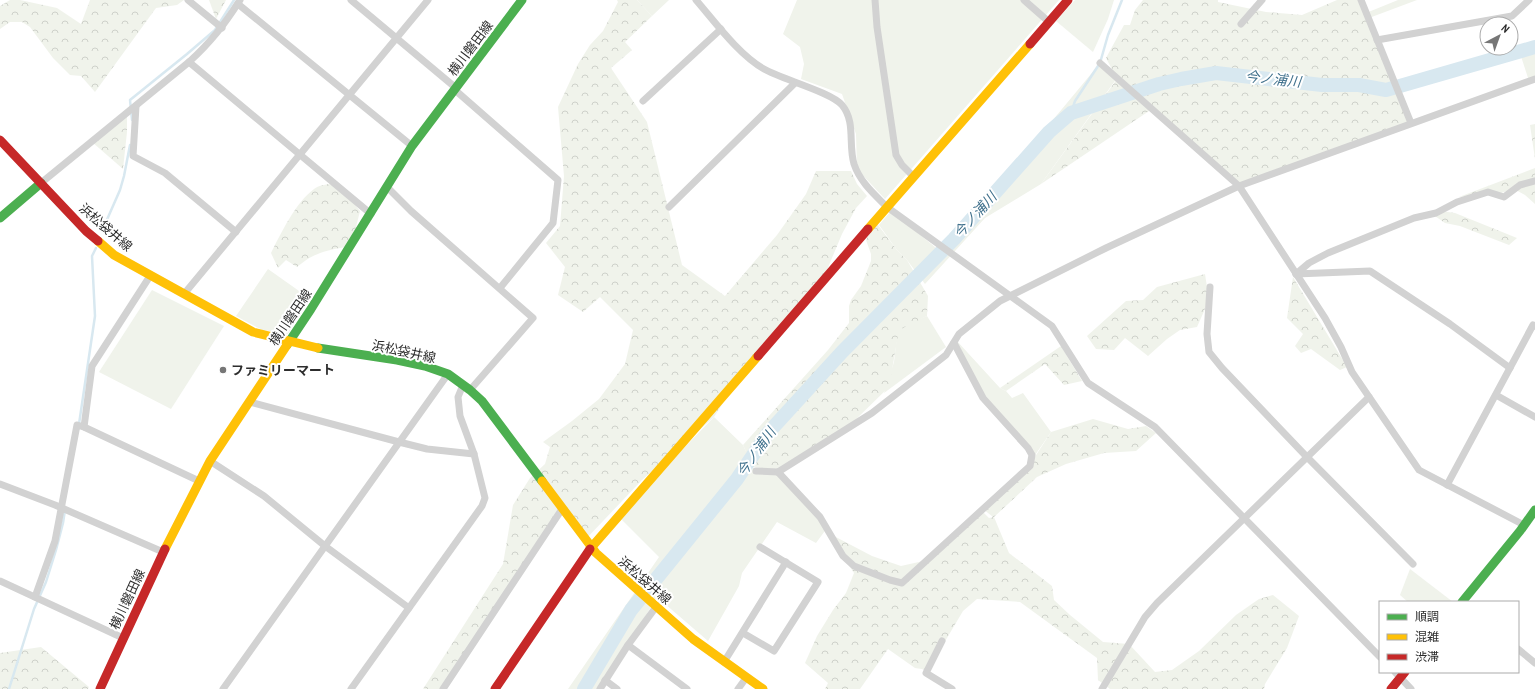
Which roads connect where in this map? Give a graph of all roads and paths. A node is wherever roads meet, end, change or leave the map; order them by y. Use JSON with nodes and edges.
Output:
{"nodes":[{"id":1,"x":188,"y":0,"type":"edge"},
{"id":2,"x":351,"y":0,"type":"edge"},
{"id":3,"x":428,"y":0,"type":"edge"},
{"id":4,"x":522,"y":0,"type":"edge"},
{"id":5,"x":696,"y":0,"type":"edge"},
{"id":6,"x":875,"y":0,"type":"edge"},
{"id":7,"x":1024,"y":0,"type":"edge"},
{"id":8,"x":1068,"y":0,"type":"edge"},
{"id":9,"x":1262,"y":0,"type":"edge"},
{"id":10,"x":1361,"y":0,"type":"edge"},
{"id":11,"x":1529,"y":0,"type":"edge"},
{"id":12,"x":239,"y":2,"type":"edge"},
{"id":13,"x":1049,"y":22,"type":"junction"},
{"id":14,"x":1241,"y":24,"type":"dead end"},
{"id":15,"x":222,"y":28,"type":"junction"},
{"id":16,"x":721,"y":29,"type":"junction"},
{"id":17,"x":397,"y":38,"type":"junction"},
{"id":18,"x":1377,"y":40,"type":"junction"},
{"id":19,"x":189,"y":62,"type":"junction"},
{"id":20,"x":1100,"y":63,"type":"dead end"},
{"id":21,"x":1535,"y":79,"type":"edge"},
{"id":22,"x":795,"y":83,"type":"junction"},
{"id":23,"x":455,"y":89,"type":"junction"},
{"id":24,"x":350,"y":96,"type":"junction"},
{"id":25,"x":643,"y":101,"type":"dead end"},
{"id":26,"x":136,"y":106,"type":"junction"},
{"id":27,"x":1411,"y":123,"type":"junction"},
{"id":28,"x":0,"y":140,"type":"edge"},
{"id":29,"x":412,"y":146,"type":"junction"},
{"id":30,"x":300,"y":155,"type":"junction"},
{"id":31,"x":913,"y":176,"type":"junction"},
{"id":32,"x":1535,"y":181,"type":"edge"},
{"id":33,"x":41,"y":183,"type":"junction"},
{"id":34,"x":1239,"y":186,"type":"junction"},
{"id":35,"x":387,"y":187,"type":"junction"},
{"id":36,"x":669,"y":207,"type":"dead end"},
{"id":37,"x":887,"y":207,"type":"junction"},
{"id":38,"x":371,"y":214,"type":"junction"},
{"id":39,"x":0,"y":218,"type":"edge"},
{"id":40,"x":236,"y":232,"type":"junction"},
{"id":41,"x":1296,"y":274,"type":"junction"},
{"id":42,"x":150,"y":276,"type":"junction"},
{"id":43,"x":1210,"y":287,"type":"dead end"},
{"id":44,"x":500,"y":288,"type":"junction"},
{"id":45,"x":184,"y":294,"type":"junction"},
{"id":46,"x":1010,"y":296,"type":"junction"},
{"id":47,"x":1535,"y":326,"type":"edge"},
{"id":48,"x":290,"y":342,"type":"junction"},
{"id":49,"x":954,"y":343,"type":"junction"},
{"id":50,"x":1510,"y":368,"type":"junction"},
{"id":51,"x":448,"y":374,"type":"junction"},
{"id":52,"x":466,"y":387,"type":"junction"},
{"id":53,"x":1496,"y":395,"type":"junction"},
{"id":54,"x":1369,"y":397,"type":"junction"},
{"id":55,"x":250,"y":402,"type":"junction"},
{"id":56,"x":1535,"y":417,"type":"edge"},
{"id":57,"x":81,"y":427,"type":"junction"},
{"id":58,"x":399,"y":442,"type":"junction"},
{"id":59,"x":474,"y":454,"type":"junction"},
{"id":60,"x":1307,"y":458,"type":"junction"},
{"id":61,"x":210,"y":461,"type":"junction"},
{"id":62,"x":756,"y":471,"type":"dead end"},
{"id":63,"x":778,"y":472,"type":"junction"},
{"id":64,"x":198,"y":481,"type":"junction"},
{"id":65,"x":0,"y":484,"type":"edge"},
{"id":66,"x":1447,"y":485,"type":"junction"},
{"id":67,"x":61,"y":508,"type":"junction"},
{"id":68,"x":562,"y":509,"type":"junction"},
{"id":69,"x":1244,"y":518,"type":"junction"},
{"id":70,"x":1531,"y":519,"type":"edge"},
{"id":71,"x":325,"y":546,"type":"junction"},
{"id":72,"x":591,"y":547,"type":"junction"},
{"id":73,"x":760,"y":547,"type":"dead end"},
{"id":74,"x":163,"y":552,"type":"junction"},
{"id":75,"x":786,"y":562,"type":"junction"},
{"id":76,"x":1413,"y":564,"type":"dead end"},
{"id":77,"x":0,"y":581,"type":"edge"},
{"id":78,"x":35,"y":596,"type":"junction"},
{"id":79,"x":1463,"y":601,"type":"edge"},
{"id":80,"x":656,"y":607,"type":"junction"},
{"id":81,"x":409,"y":608,"type":"junction"},
{"id":82,"x":743,"y":633,"type":"junction"},
{"id":83,"x":123,"y":638,"type":"junction"},
{"id":84,"x":942,"y":641,"type":"dead end"},
{"id":85,"x":628,"y":645,"type":"junction"},
{"id":86,"x":1519,"y":650,"type":"edge"},
{"id":87,"x":1379,"y":656,"type":"edge"},
{"id":88,"x":724,"y":662,"type":"junction"},
{"id":89,"x":1535,"y":663,"type":"edge"},
{"id":90,"x":1400,"y":674,"type":"edge"},
{"id":91,"x":746,"y":678,"type":"junction"},
{"id":92,"x":605,"y":680,"type":"junction"},
{"id":93,"x":100,"y":689,"type":"edge"},
{"id":94,"x":223,"y":689,"type":"edge"},
{"id":95,"x":351,"y":689,"type":"edge"},
{"id":96,"x":443,"y":689,"type":"edge"},
{"id":97,"x":495,"y":689,"type":"edge"},
{"id":98,"x":600,"y":689,"type":"edge"},
{"id":99,"x":617,"y":689,"type":"edge"},
{"id":100,"x":687,"y":689,"type":"edge"},
{"id":101,"x":738,"y":689,"type":"edge"},
{"id":102,"x":763,"y":689,"type":"edge"},
{"id":103,"x":952,"y":689,"type":"edge"},
{"id":104,"x":1102,"y":689,"type":"edge"},
{"id":105,"x":1391,"y":689,"type":"edge"},
{"id":106,"x":1411,"y":689,"type":"edge"}],
"edges":[{"from":1,"to":15,"type":"street"},
{"from":2,"to":17,"type":"street"},
{"from":3,"to":17,"type":"street"},
{"from":4,"to":23,"type":"main road","name":"横川磐田線"},
{"from":5,"to":16,"type":"street"},
{"from":6,"to":31,"type":"street"},
{"from":7,"to":13,"type":"street"},
{"from":8,"to":13,"type":"main road"},
{"from":9,"to":14,"type":"street"},
{"from":10,"to":18,"type":"street"},
{"from":11,"to":18,"type":"street"},
{"from":12,"to":15,"type":"street"},
{"from":12,"to":24,"type":"street"},
{"from":13,"to":31,"type":"main road"},
{"from":15,"to":19,"type":"street"},
{"from":16,"to":22,"type":"street"},
{"from":16,"to":25,"type":"street"},
{"from":17,"to":23,"type":"street"},
{"from":17,"to":24,"type":"street"},
{"from":18,"to":27,"type":"street"},
{"from":19,"to":26,"type":"street"},
{"from":19,"to":30,"type":"street"},
{"from":20,"to":34,"type":"street"},
{"from":21,"to":27,"type":"street"},
{"from":22,"to":36,"type":"street"},
{"from":22,"to":37,"type":"street"},
{"from":23,"to":29,"type":"main road","name":"横川磐田線"},
{"from":23,"to":44,"type":"street"},
{"from":24,"to":29,"type":"street"},
{"from":24,"to":30,"type":"street"},
{"from":26,"to":33,"type":"street"},
{"from":26,"to":40,"type":"street"},
{"from":27,"to":34,"type":"street"},
{"from":28,"to":33,"type":"main road","name":"浜松袋井線"},
{"from":29,"to":35,"type":"main road","name":"横川磐田線"},
{"from":30,"to":38,"type":"street"},
{"from":30,"to":40,"type":"street"},
{"from":31,"to":37,"type":"main road"},
{"from":32,"to":41,"type":"street"},
{"from":33,"to":39,"type":"main road"},
{"from":33,"to":42,"type":"main road","name":"浜松袋井線"},
{"from":34,"to":41,"type":"street"},
{"from":34,"to":46,"type":"street"},
{"from":35,"to":38,"type":"main road","name":"横川磐田線"},
{"from":35,"to":44,"type":"street"},
{"from":37,"to":46,"type":"street"},
{"from":37,"to":72,"type":"main road"},
{"from":38,"to":48,"type":"main road","name":"横川磐田線"},
{"from":40,"to":45,"type":"street"},
{"from":41,"to":50,"type":"street"},
{"from":41,"to":54,"type":"street"},
{"from":42,"to":45,"type":"main road","name":"浜松袋井線"},
{"from":42,"to":57,"type":"street"},
{"from":43,"to":60,"type":"street"},
{"from":44,"to":52,"type":"street"},
{"from":45,"to":48,"type":"main road","name":"浜松袋井線"},
{"from":46,"to":49,"type":"street"},
{"from":46,"to":69,"type":"street"},
{"from":47,"to":50,"type":"street"},
{"from":48,"to":51,"type":"main road","name":"浜松袋井線"},
{"from":48,"to":55,"type":"main road","name":"横川磐田線"},
{"from":49,"to":63,"type":"street"},
{"from":49,"to":63,"type":"street"},
{"from":50,"to":53,"type":"street"},
{"from":51,"to":52,"type":"main road","name":"浜松袋井線"},
{"from":51,"to":58,"type":"street"},
{"from":52,"to":59,"type":"street"},
{"from":52,"to":68,"type":"main road","name":"浜松袋井線"},
{"from":53,"to":56,"type":"street"},
{"from":53,"to":66,"type":"street"},
{"from":54,"to":60,"type":"street"},
{"from":54,"to":66,"type":"street"},
{"from":55,"to":58,"type":"street"},
{"from":55,"to":61,"type":"main road","name":"横川磐田線"},
{"from":57,"to":64,"type":"street"},
{"from":57,"to":67,"type":"street"},
{"from":58,"to":59,"type":"street"},
{"from":58,"to":71,"type":"street"},
{"from":59,"to":81,"type":"street"},
{"from":60,"to":69,"type":"street"},
{"from":60,"to":76,"type":"street"},
{"from":61,"to":64,"type":"main road","name":"横川磐田線"},
{"from":61,"to":71,"type":"street"},
{"from":62,"to":63,"type":"street"},
{"from":64,"to":74,"type":"main road","name":"横川磐田線"},
{"from":65,"to":67,"type":"street"},
{"from":66,"to":70,"type":"street"},
{"from":67,"to":74,"type":"street"},
{"from":67,"to":78,"type":"street"},
{"from":68,"to":72,"type":"main road","name":"浜松袋井線"},
{"from":68,"to":96,"type":"street"},
{"from":69,"to":87,"type":"street"},
{"from":69,"to":104,"type":"street"},
{"from":70,"to":79,"type":"main road"},
{"from":71,"to":81,"type":"street"},
{"from":71,"to":94,"type":"street"},
{"from":72,"to":80,"type":"main road","name":"浜松袋井線"},
{"from":72,"to":97,"type":"main road"},
{"from":73,"to":75,"type":"street"},
{"from":74,"to":83,"type":"main road","name":"横川磐田線"},
{"from":75,"to":82,"type":"street"},
{"from":75,"to":82,"type":"street"},
{"from":77,"to":78,"type":"street"},
{"from":78,"to":83,"type":"street"},
{"from":80,"to":85,"type":"street"},
{"from":80,"to":88,"type":"main road","name":"浜松袋井線"},
{"from":81,"to":95,"type":"street"},
{"from":82,"to":88,"type":"street"},
{"from":83,"to":93,"type":"main road","name":"横川磐田線"},
{"from":84,"to":103,"type":"street"},
{"from":85,"to":92,"type":"street"},
{"from":85,"to":100,"type":"street"},
{"from":86,"to":89,"type":"street"},
{"from":88,"to":91,"type":"main road","name":"浜松袋井線"},
{"from":90,"to":105,"type":"main road"},
{"from":90,"to":106,"type":"street"},
{"from":91,"to":101,"type":"street"},
{"from":91,"to":102,"type":"main road","name":"浜松袋井線"},
{"from":92,"to":98,"type":"street"},
{"from":92,"to":99,"type":"street"}]}
